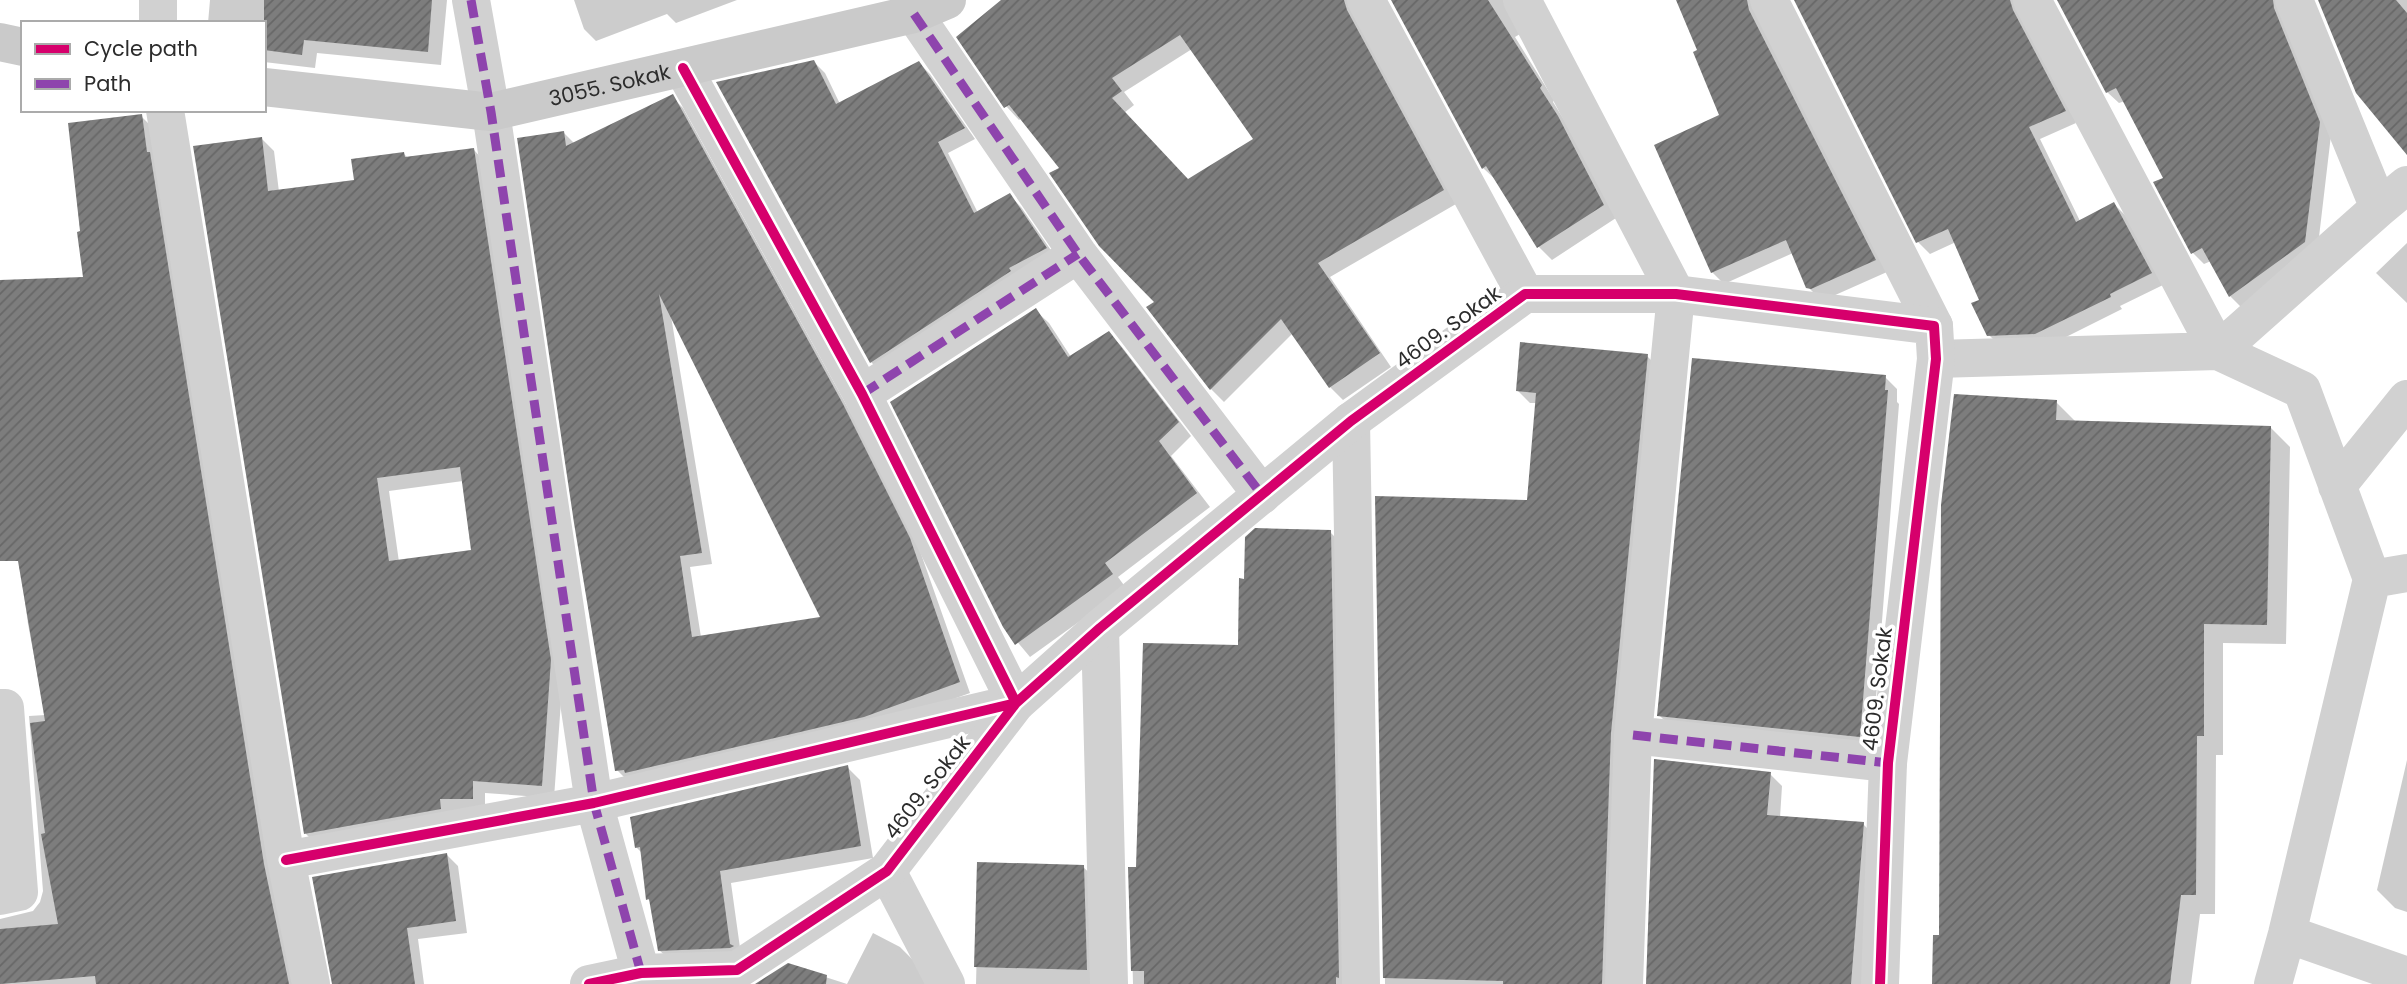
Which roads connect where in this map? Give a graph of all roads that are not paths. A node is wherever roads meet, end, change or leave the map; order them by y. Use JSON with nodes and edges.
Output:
{"nodes":[{"id":1,"x":158,"y":0,"type":"edge"},
{"id":2,"x":471,"y":0,"type":"edge"},
{"id":3,"x":1366,"y":0,"type":"edge"},
{"id":4,"x":1522,"y":0,"type":"edge"},
{"id":5,"x":1769,"y":0,"type":"edge"},
{"id":6,"x":2032,"y":0,"type":"edge"},
{"id":7,"x":2294,"y":0,"type":"edge"},
{"id":8,"x":930,"y":7,"type":"edge"},
{"id":9,"x":158,"y":21,"type":"edge"},
{"id":10,"x":0,"y":42,"type":"edge"},
{"id":11,"x":21,"y":47,"type":"edge"},
{"id":12,"x":683,"y":68,"type":"junction"},
{"id":13,"x":266,"y":87,"type":"edge"},
{"id":14,"x":164,"y":112,"type":"edge"},
{"id":15,"x":491,"y":112,"type":"junction"},
{"id":16,"x":2393,"y":196,"type":"edge"},
{"id":17,"x":1078,"y":254,"type":"junction"},
{"id":18,"x":1525,"y":294,"type":"junction"},
{"id":19,"x":1676,"y":294,"type":"junction"},
{"id":20,"x":1935,"y":342,"type":"junction"},
{"id":21,"x":2218,"y":351,"type":"junction"},
{"id":22,"x":862,"y":394,"type":"junction"},
{"id":23,"x":2407,"y":399,"type":"edge"},
{"id":24,"x":1351,"y":421,"type":"junction"},
{"id":25,"x":2337,"y":486,"type":"junction"},
{"id":26,"x":1262,"y":495,"type":"junction"},
{"id":27,"x":2389,"y":576,"type":"edge"},
{"id":28,"x":1100,"y":628,"type":"junction"},
{"id":29,"x":2,"y":698,"type":"edge"},
{"id":30,"x":1016,"y":703,"type":"junction"},
{"id":31,"x":1633,"y":735,"type":"junction"},
{"id":32,"x":1888,"y":763,"type":"junction"},
{"id":33,"x":594,"y":803,"type":"junction"},
{"id":34,"x":286,"y":860,"type":"junction"},
{"id":35,"x":887,"y":871,"type":"junction"},
{"id":36,"x":0,"y":896,"type":"edge"},
{"id":37,"x":2287,"y":934,"type":"junction"},
{"id":38,"x":641,"y":973,"type":"junction"},
{"id":39,"x":2407,"y":975,"type":"edge"},
{"id":40,"x":734,"y":977,"type":"edge"},
{"id":41,"x":311,"y":984,"type":"edge"},
{"id":42,"x":590,"y":984,"type":"edge"},
{"id":43,"x":946,"y":984,"type":"edge"},
{"id":44,"x":1109,"y":984,"type":"edge"},
{"id":45,"x":1362,"y":984,"type":"edge"},
{"id":46,"x":1624,"y":984,"type":"edge"},
{"id":47,"x":1880,"y":984,"type":"edge"},
{"id":48,"x":2273,"y":984,"type":"edge"}],
"edges":[{"from":1,"to":9,"type":"street"},
{"from":2,"to":15,"type":"street"},
{"from":3,"to":18,"type":"street"},
{"from":4,"to":19,"type":"street"},
{"from":5,"to":20,"type":"street"},
{"from":6,"to":21,"type":"street"},
{"from":7,"to":16,"type":"street"},
{"from":8,"to":12,"type":"main road","name":"3055. Sokak"},
{"from":8,"to":17,"type":"street"},
{"from":10,"to":11,"type":"main road"},
{"from":12,"to":15,"type":"main road","name":"3055. Sokak"},
{"from":12,"to":22,"type":"street"},
{"from":13,"to":15,"type":"main road","name":"3055. Sokak"},
{"from":14,"to":34,"type":"street"},
{"from":15,"to":33,"type":"street"},
{"from":16,"to":21,"type":"street"},
{"from":17,"to":22,"type":"street"},
{"from":17,"to":26,"type":"street"},
{"from":18,"to":19,"type":"street","name":"4609. Sokak"},
{"from":18,"to":24,"type":"street","name":"4609. Sokak"},
{"from":19,"to":20,"type":"street","name":"4609. Sokak"},
{"from":19,"to":31,"type":"street"},
{"from":20,"to":21,"type":"street"},
{"from":20,"to":32,"type":"street","name":"4609. Sokak"},
{"from":21,"to":25,"type":"street"},
{"from":22,"to":30,"type":"street"},
{"from":23,"to":25,"type":"street"},
{"from":24,"to":26,"type":"street","name":"4609. Sokak"},
{"from":24,"to":45,"type":"street"},
{"from":25,"to":27,"type":"street"},
{"from":26,"to":28,"type":"street","name":"4609. Sokak"},
{"from":27,"to":37,"type":"street"},
{"from":28,"to":30,"type":"street","name":"4609. Sokak"},
{"from":28,"to":44,"type":"street"},
{"from":29,"to":36,"type":"street"},
{"from":30,"to":33,"type":"street"},
{"from":30,"to":35,"type":"street","name":"4609. Sokak"},
{"from":31,"to":32,"type":"street"},
{"from":31,"to":46,"type":"street"},
{"from":32,"to":47,"type":"street","name":"4609. Sokak"},
{"from":33,"to":34,"type":"street"},
{"from":33,"to":38,"type":"street"},
{"from":34,"to":41,"type":"street"},
{"from":35,"to":40,"type":"street","name":"4609. Sokak"},
{"from":35,"to":43,"type":"street"},
{"from":37,"to":39,"type":"street"},
{"from":37,"to":48,"type":"street"},
{"from":38,"to":40,"type":"street","name":"4609. Sokak"},
{"from":38,"to":42,"type":"street","name":"4609. Sokak"}]}
